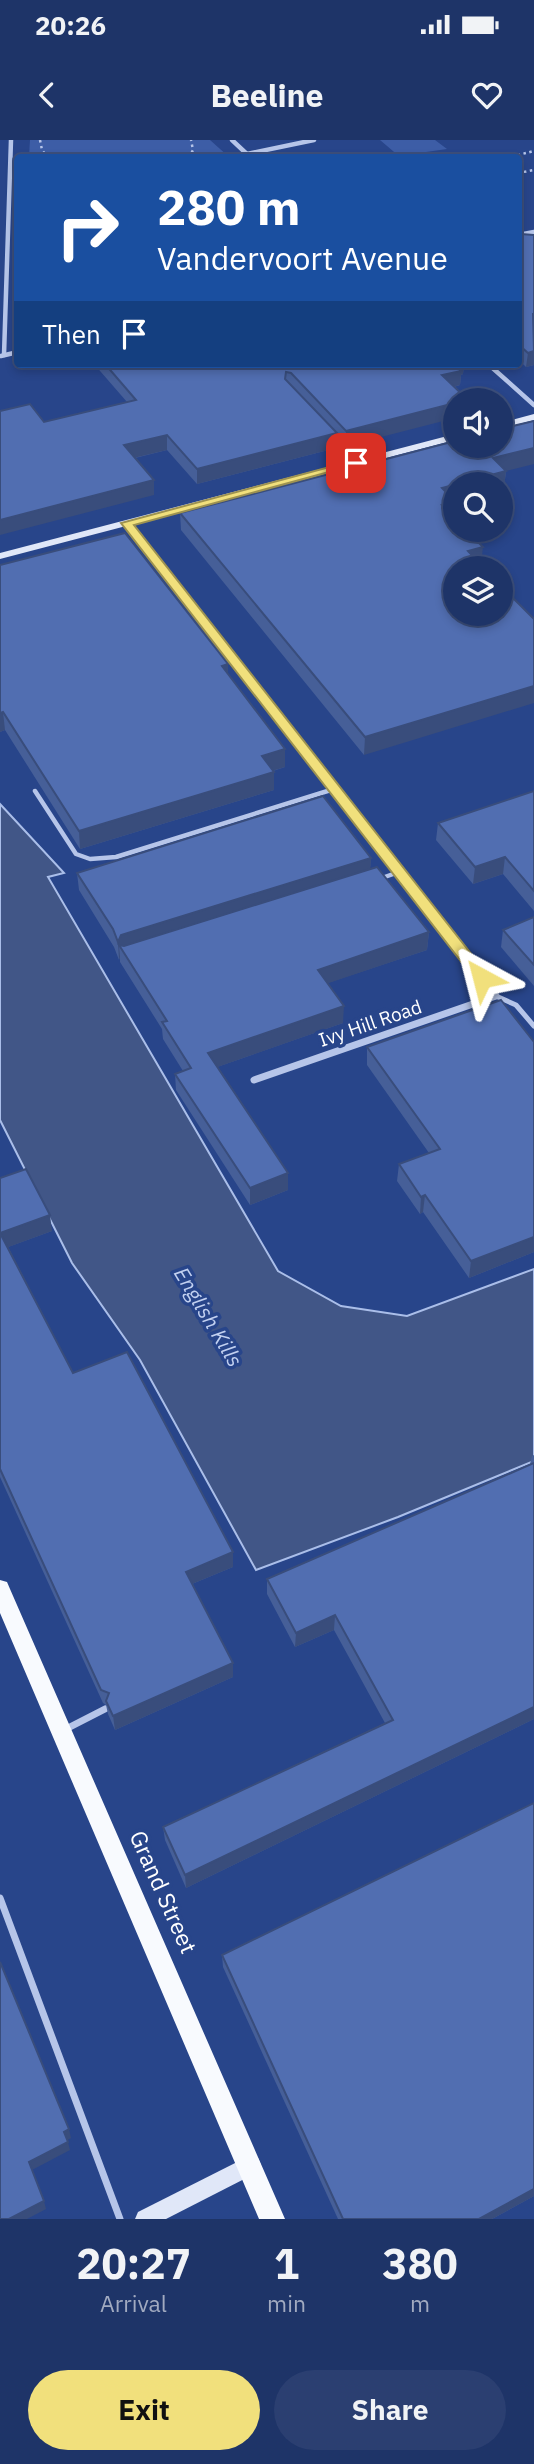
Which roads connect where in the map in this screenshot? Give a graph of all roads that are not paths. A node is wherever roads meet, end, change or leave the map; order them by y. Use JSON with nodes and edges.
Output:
{"nodes":[{"id":1,"x":11,"y":140,"type":"edge"},
{"id":2,"x":232,"y":140,"type":"edge"},
{"id":3,"x":314,"y":140,"type":"edge"},
{"id":4,"x":247,"y":154,"type":"edge"},
{"id":5,"x":257,"y":154,"type":"edge"},
{"id":6,"x":2,"y":356,"type":"edge"},
{"id":7,"x":492,"y":368,"type":"edge"},
{"id":8,"x":534,"y":405,"type":"edge"},
{"id":9,"x":534,"y":417,"type":"edge"},
{"id":10,"x":513,"y":423,"type":"edge"},
{"id":11,"x":324,"y":429,"type":"edge"},
{"id":12,"x":443,"y":441,"type":"edge"},
{"id":13,"x":356,"y":463,"type":"junction"},
{"id":14,"x":127,"y":523,"type":"junction"},
{"id":15,"x":0,"y":556,"type":"edge"},
{"id":16,"x":334,"y":789,"type":"junction"},
{"id":17,"x":35,"y":791,"type":"dead end"},
{"id":18,"x":399,"y":872,"type":"junction"},
{"id":19,"x":372,"y":881,"type":"edge"},
{"id":20,"x":496,"y":996,"type":"junction"},
{"id":21,"x":534,"y":1026,"type":"edge"},
{"id":22,"x":254,"y":1080,"type":"dead end"},
{"id":23,"x":0,"y":1590,"type":"edge"},
{"id":24,"x":105,"y":1709,"type":"edge"},
{"id":25,"x":62,"y":1731,"type":"junction"},
{"id":26,"x":0,"y":1898,"type":"edge"},
{"id":27,"x":251,"y":2165,"type":"junction"},
{"id":28,"x":121,"y":2219,"type":"edge"},
{"id":29,"x":145,"y":2219,"type":"edge"},
{"id":30,"x":272,"y":2219,"type":"edge"}],
"edges":[{"from":1,"to":6,"type":"street"},
{"from":2,"to":4,"type":"street"},
{"from":3,"to":5,"type":"street"},
{"from":7,"to":8,"type":"street"},
{"from":9,"to":10,"type":"main road"},
{"from":11,"to":13,"type":"lane"},
{"from":12,"to":13,"type":"main road"},
{"from":13,"to":14,"type":"main road"},
{"from":14,"to":15,"type":"main road"},
{"from":14,"to":16,"type":"street"},
{"from":16,"to":17,"type":"lane"},
{"from":16,"to":18,"type":"street"},
{"from":18,"to":19,"type":"lane"},
{"from":18,"to":20,"type":"street"},
{"from":20,"to":21,"type":"lane"},
{"from":20,"to":22,"type":"street","name":"Ivy Hill Road"},
{"from":23,"to":25,"type":"main road","name":"Grand Street"},
{"from":24,"to":25,"type":"lane"},
{"from":25,"to":27,"type":"main road","name":"Grand Street"},
{"from":26,"to":28,"type":"lane"},
{"from":27,"to":29,"type":"main road"},
{"from":27,"to":30,"type":"main road","name":"Grand Street"}]}
